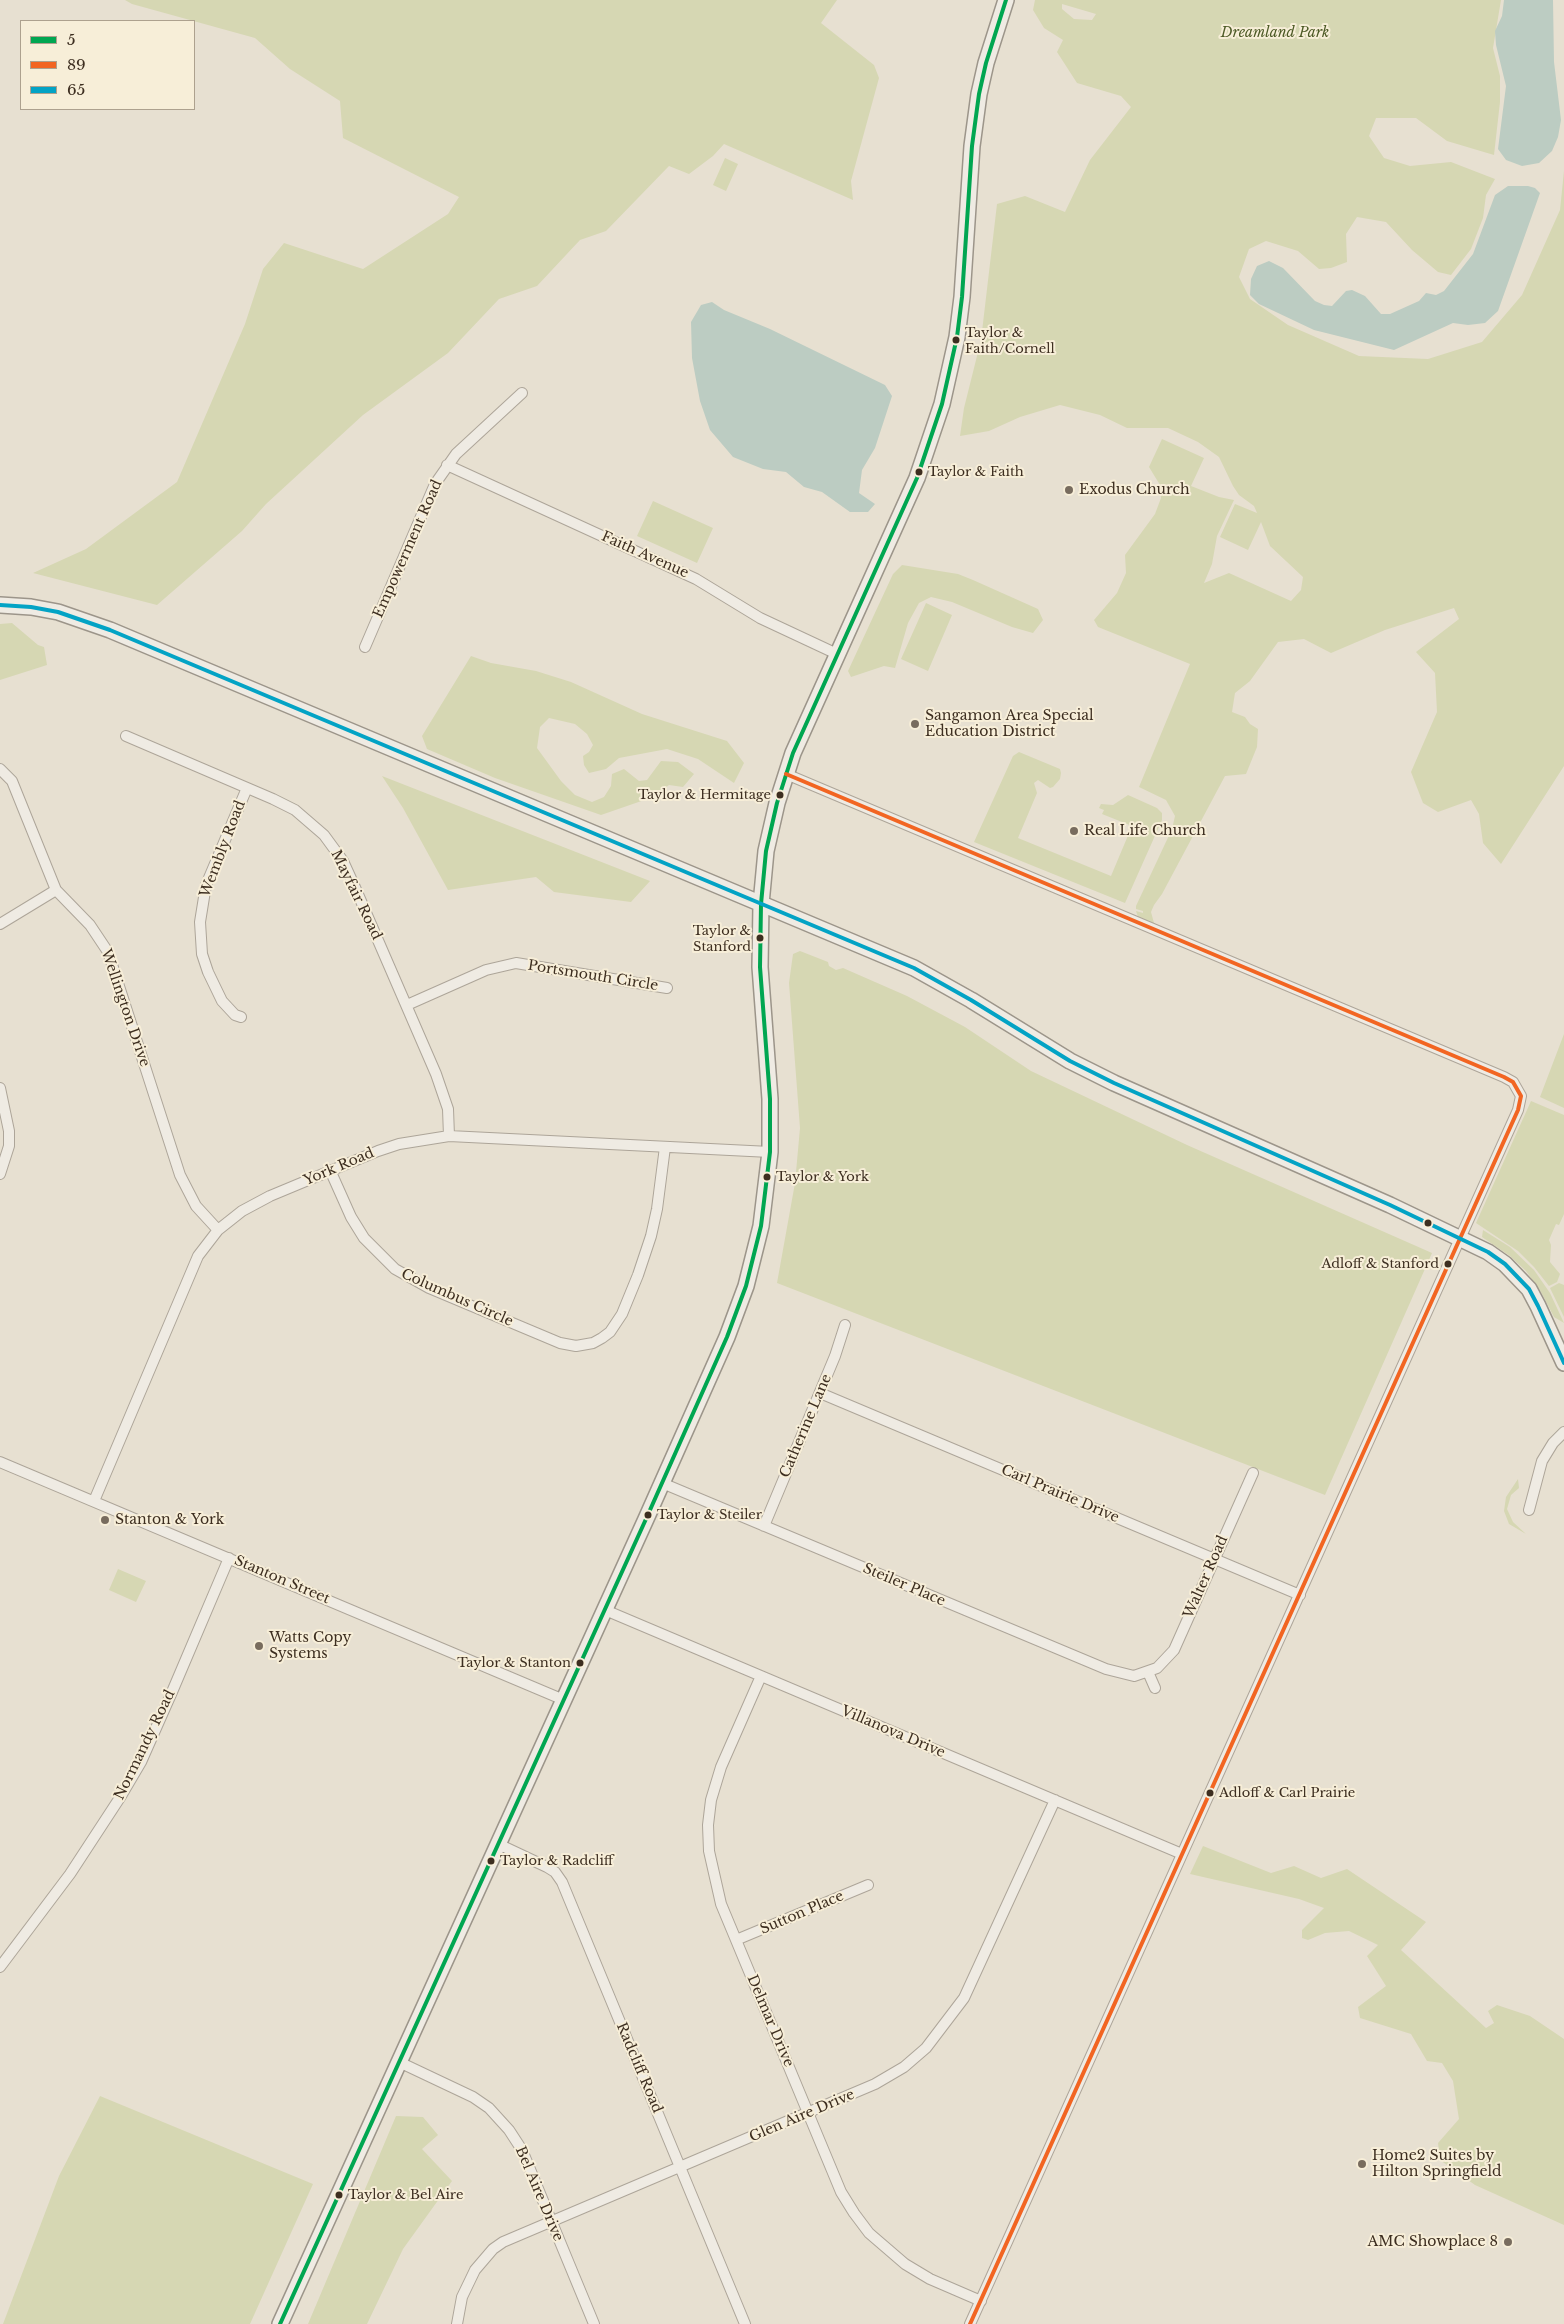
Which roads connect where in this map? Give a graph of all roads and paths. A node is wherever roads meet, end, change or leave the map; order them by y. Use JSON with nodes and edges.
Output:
{"nodes":[{"id":1,"x":1006,"y":0,"type":"edge"},
{"id":2,"x":522,"y":393,"type":"dead end"},
{"id":3,"x":447,"y":466,"type":"junction"},
{"id":4,"x":0,"y":605,"type":"edge"},
{"id":5,"x":365,"y":647,"type":"dead end"},
{"id":6,"x":838,"y":654,"type":"junction"},
{"id":7,"x":126,"y":736,"type":"dead end"},
{"id":8,"x":0,"y":769,"type":"edge"},
{"id":9,"x":786,"y":774,"type":"junction"},
{"id":10,"x":247,"y":788,"type":"junction"},
{"id":11,"x":56,"y":890,"type":"junction"},
{"id":12,"x":762,"y":904,"type":"junction"},
{"id":13,"x":0,"y":924,"type":"edge"},
{"id":14,"x":667,"y":988,"type":"dead end"},
{"id":15,"x":406,"y":1005,"type":"junction"},
{"id":16,"x":241,"y":1017,"type":"dead end"},
{"id":17,"x":0,"y":1088,"type":"edge"},
{"id":18,"x":449,"y":1136,"type":"junction"},
{"id":19,"x":665,"y":1147,"type":"junction"},
{"id":20,"x":770,"y":1152,"type":"junction"},
{"id":21,"x":330,"y":1170,"type":"junction"},
{"id":22,"x":0,"y":1174,"type":"edge"},
{"id":23,"x":218,"y":1230,"type":"junction"},
{"id":24,"x":1460,"y":1237,"type":"junction"},
{"id":25,"x":845,"y":1325,"type":"dead end"},
{"id":26,"x":1564,"y":1364,"type":"edge"},
{"id":27,"x":820,"y":1393,"type":"junction"},
{"id":28,"x":1564,"y":1432,"type":"edge"},
{"id":29,"x":0,"y":1462,"type":"edge"},
{"id":30,"x":1253,"y":1473,"type":"dead end"},
{"id":31,"x":662,"y":1483,"type":"junction"},
{"id":32,"x":94,"y":1502,"type":"junction"},
{"id":33,"x":1529,"y":1510,"type":"dead end"},
{"id":34,"x":764,"y":1526,"type":"junction"},
{"id":35,"x":229,"y":1558,"type":"junction"},
{"id":36,"x":1215,"y":1559,"type":"junction"},
{"id":37,"x":1300,"y":1595,"type":"junction"},
{"id":38,"x":605,"y":1610,"type":"junction"},
{"id":39,"x":1148,"y":1672,"type":"junction"},
{"id":40,"x":761,"y":1676,"type":"junction"},
{"id":41,"x":1155,"y":1688,"type":"dead end"},
{"id":42,"x":564,"y":1700,"type":"junction"},
{"id":43,"x":1055,"y":1800,"type":"junction"},
{"id":44,"x":498,"y":1844,"type":"junction"},
{"id":45,"x":1182,"y":1854,"type":"junction"},
{"id":46,"x":868,"y":1885,"type":"dead end"},
{"id":47,"x":736,"y":1940,"type":"junction"},
{"id":48,"x":0,"y":1967,"type":"edge"},
{"id":49,"x":399,"y":2062,"type":"junction"},
{"id":50,"x":809,"y":2114,"type":"junction"},
{"id":51,"x":681,"y":2167,"type":"junction"},
{"id":52,"x":551,"y":2221,"type":"junction"},
{"id":53,"x":981,"y":2301,"type":"junction"},
{"id":54,"x":280,"y":2324,"type":"edge"},
{"id":55,"x":457,"y":2324,"type":"edge"},
{"id":56,"x":594,"y":2324,"type":"edge"},
{"id":57,"x":746,"y":2324,"type":"edge"},
{"id":58,"x":970,"y":2324,"type":"edge"}],
"edges":[{"from":1,"to":6,"type":"street"},
{"from":2,"to":3,"type":"street","name":"Empowerment Road"},
{"from":3,"to":5,"type":"street","name":"Empowerment Road"},
{"from":3,"to":6,"type":"street","name":"Faith Avenue"},
{"from":4,"to":12,"type":"street"},
{"from":6,"to":9,"type":"street"},
{"from":7,"to":10,"type":"street","name":"Mayfair Road"},
{"from":8,"to":11,"type":"street","name":"Wellington Drive"},
{"from":9,"to":12,"type":"street"},
{"from":9,"to":24,"type":"street"},
{"from":10,"to":15,"type":"street","name":"Mayfair Road"},
{"from":10,"to":16,"type":"street","name":"Wembly Road"},
{"from":11,"to":13,"type":"street"},
{"from":11,"to":23,"type":"street","name":"Wellington Drive"},
{"from":12,"to":20,"type":"street"},
{"from":12,"to":24,"type":"street"},
{"from":14,"to":15,"type":"street","name":"Portsmouth Circle"},
{"from":15,"to":18,"type":"street","name":"Mayfair Road"},
{"from":17,"to":22,"type":"street"},
{"from":18,"to":19,"type":"street","name":"York Road"},
{"from":18,"to":21,"type":"street","name":"York Road"},
{"from":19,"to":20,"type":"street","name":"York Road"},
{"from":19,"to":21,"type":"street","name":"Columbus Circle"},
{"from":20,"to":31,"type":"street"},
{"from":21,"to":23,"type":"street","name":"York Road"},
{"from":23,"to":32,"type":"street","name":"York Road"},
{"from":24,"to":26,"type":"street"},
{"from":24,"to":37,"type":"street"},
{"from":25,"to":27,"type":"street","name":"Catherine Lane"},
{"from":27,"to":34,"type":"street","name":"Catherine Lane"},
{"from":27,"to":36,"type":"street","name":"Carl Prairie Drive"},
{"from":28,"to":33,"type":"street"},
{"from":29,"to":32,"type":"street","name":"Stanton Street"},
{"from":30,"to":36,"type":"street","name":"Walter Road"},
{"from":31,"to":34,"type":"street","name":"Steiler Place"},
{"from":31,"to":38,"type":"street"},
{"from":32,"to":35,"type":"street","name":"Stanton Street"},
{"from":34,"to":39,"type":"street","name":"Steiler Place"},
{"from":35,"to":42,"type":"street","name":"Stanton Street"},
{"from":35,"to":48,"type":"street","name":"Normandy Road"},
{"from":36,"to":37,"type":"street","name":"Carl Prairie Drive"},
{"from":36,"to":39,"type":"street","name":"Walter Road"},
{"from":37,"to":45,"type":"street"},
{"from":38,"to":40,"type":"street","name":"Villanova Drive"},
{"from":38,"to":42,"type":"street"},
{"from":39,"to":41,"type":"street"},
{"from":40,"to":43,"type":"street","name":"Villanova Drive"},
{"from":40,"to":47,"type":"street","name":"Delmar Drive"},
{"from":42,"to":44,"type":"street"},
{"from":43,"to":45,"type":"street","name":"Villanova Drive"},
{"from":43,"to":50,"type":"street","name":"Glen Aire Drive"},
{"from":44,"to":49,"type":"street"},
{"from":44,"to":51,"type":"street","name":"Radcliff Road"},
{"from":45,"to":53,"type":"street"},
{"from":46,"to":47,"type":"street","name":"Sutton Place"},
{"from":47,"to":50,"type":"street","name":"Delmar Drive"},
{"from":49,"to":52,"type":"street","name":"Bel Aire Drive"},
{"from":49,"to":54,"type":"street"},
{"from":50,"to":51,"type":"street","name":"Glen Aire Drive"},
{"from":50,"to":53,"type":"street","name":"Delmar Drive"},
{"from":51,"to":52,"type":"street","name":"Glen Aire Drive"},
{"from":51,"to":57,"type":"street","name":"Radcliff Road"},
{"from":52,"to":55,"type":"street","name":"Glen Aire Drive"},
{"from":52,"to":56,"type":"street","name":"Bel Aire Drive"},
{"from":53,"to":58,"type":"street"}]}
